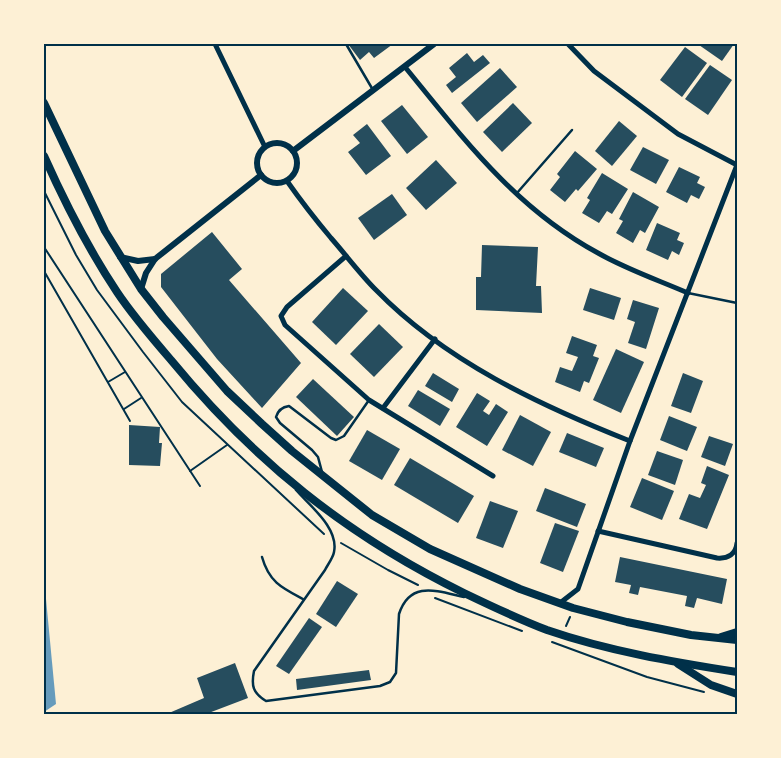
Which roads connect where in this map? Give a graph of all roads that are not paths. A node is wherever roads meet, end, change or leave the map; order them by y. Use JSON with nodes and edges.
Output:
{"nodes":[{"id":1,"x":216,"y":44,"type":"edge"},
{"id":2,"x":346,"y":44,"type":"edge"},
{"id":3,"x":434,"y":44,"type":"edge"},
{"id":4,"x":568,"y":44,"type":"edge"},
{"id":5,"x":406,"y":67,"type":"junction"},
{"id":6,"x":374,"y":91,"type":"junction"},
{"id":7,"x":44,"y":103,"type":"edge"},
{"id":8,"x":572,"y":130,"type":"dead end"},
{"id":9,"x":266,"y":147,"type":"junction"},
{"id":10,"x":293,"y":151,"type":"junction"},
{"id":11,"x":44,"y":156,"type":"edge"},
{"id":12,"x":737,"y":165,"type":"edge"},
{"id":13,"x":261,"y":175,"type":"junction"},
{"id":14,"x":287,"y":181,"type":"junction"},
{"id":15,"x":516,"y":194,"type":"junction"},
{"id":16,"x":346,"y":256,"type":"junction"},
{"id":17,"x":120,"y":258,"type":"junction"},
{"id":18,"x":155,"y":259,"type":"junction"},
{"id":19,"x":140,"y":289,"type":"junction"},
{"id":20,"x":688,"y":293,"type":"junction"},
{"id":21,"x":737,"y":303,"type":"edge"},
{"id":22,"x":435,"y":340,"type":"junction"},
{"id":23,"x":369,"y":400,"type":"junction"},
{"id":24,"x":382,"y":408,"type":"junction"},
{"id":25,"x":630,"y":441,"type":"junction"},
{"id":26,"x":324,"y":476,"type":"junction"},
{"id":27,"x":493,"y":476,"type":"dead end"},
{"id":28,"x":287,"y":480,"type":"junction"},
{"id":29,"x":598,"y":532,"type":"junction"},
{"id":30,"x":737,"y":543,"type":"edge"},
{"id":31,"x":262,"y":557,"type":"dead end"},
{"id":32,"x":303,"y":599,"type":"junction"},
{"id":33,"x":478,"y":600,"type":"junction"},
{"id":34,"x":560,"y":603,"type":"junction"},
{"id":35,"x":737,"y":632,"type":"edge"},
{"id":36,"x":719,"y":638,"type":"junction"},
{"id":37,"x":737,"y":640,"type":"edge"},
{"id":38,"x":676,"y":663,"type":"junction"},
{"id":39,"x":737,"y":672,"type":"edge"},
{"id":40,"x":737,"y":694,"type":"edge"}],
"edges":[{"from":1,"to":9,"type":"street"},
{"from":2,"to":6,"type":"lane"},
{"from":3,"to":5,"type":"street"},
{"from":4,"to":12,"type":"street"},
{"from":5,"to":6,"type":"street"},
{"from":5,"to":15,"type":"street"},
{"from":6,"to":10,"type":"street"},
{"from":7,"to":17,"type":"main road"},
{"from":8,"to":15,"type":"lane"},
{"from":9,"to":10,"type":"street"},
{"from":9,"to":13,"type":"street"},
{"from":10,"to":14,"type":"street"},
{"from":11,"to":28,"type":"main road"},
{"from":12,"to":20,"type":"street"},
{"from":13,"to":14,"type":"street"},
{"from":13,"to":18,"type":"street"},
{"from":14,"to":16,"type":"street"},
{"from":15,"to":20,"type":"street"},
{"from":16,"to":22,"type":"street"},
{"from":16,"to":23,"type":"street"},
{"from":17,"to":18,"type":"street"},
{"from":17,"to":19,"type":"main road"},
{"from":18,"to":19,"type":"street"},
{"from":19,"to":26,"type":"main road"},
{"from":20,"to":21,"type":"lane"},
{"from":20,"to":25,"type":"street"},
{"from":22,"to":24,"type":"street"},
{"from":22,"to":25,"type":"street"},
{"from":23,"to":24,"type":"street"},
{"from":23,"to":26,"type":"lane"},
{"from":24,"to":27,"type":"street"},
{"from":25,"to":29,"type":"street"},
{"from":26,"to":34,"type":"main road"},
{"from":28,"to":32,"type":"lane"},
{"from":28,"to":33,"type":"main road"},
{"from":29,"to":30,"type":"street"},
{"from":29,"to":34,"type":"street"},
{"from":31,"to":32,"type":"lane"},
{"from":32,"to":33,"type":"lane"},
{"from":33,"to":38,"type":"main road"},
{"from":34,"to":36,"type":"main road"},
{"from":35,"to":36,"type":"main road"},
{"from":36,"to":37,"type":"main road"},
{"from":38,"to":39,"type":"main road"},
{"from":38,"to":40,"type":"main road"}]}
